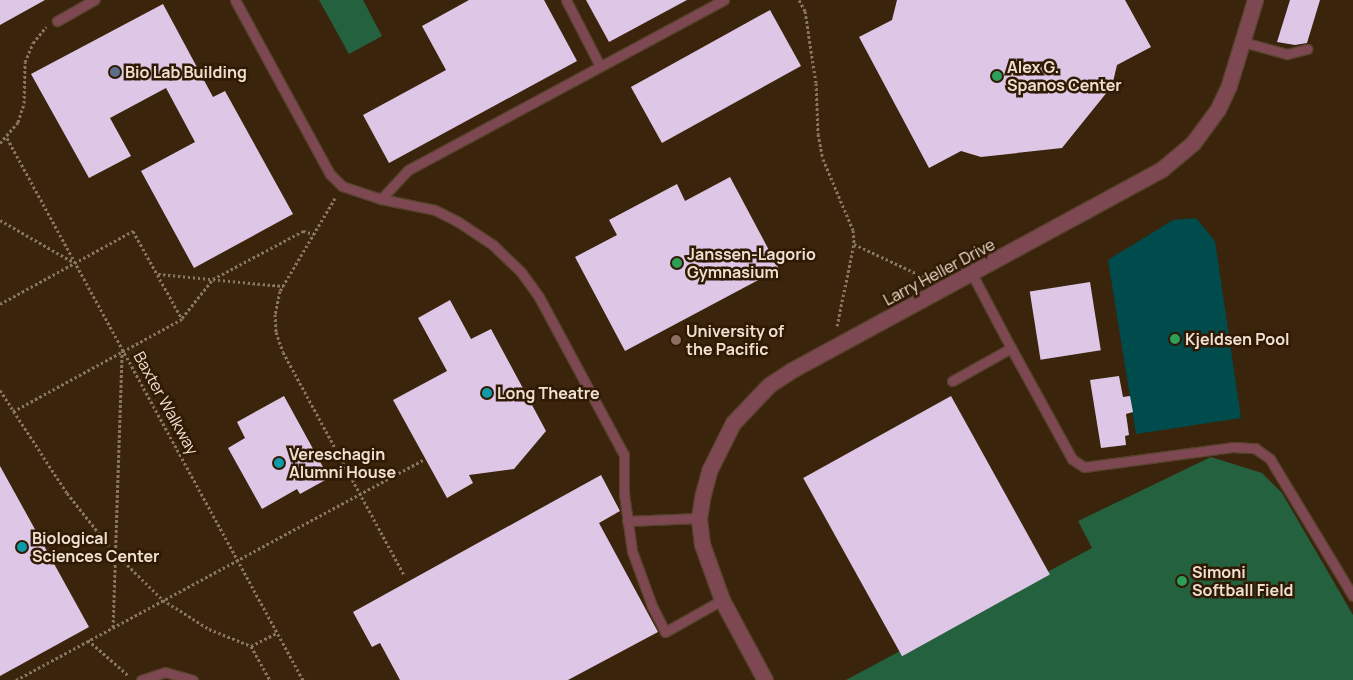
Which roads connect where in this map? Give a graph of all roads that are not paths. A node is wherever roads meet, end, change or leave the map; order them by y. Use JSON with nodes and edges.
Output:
{"nodes":[{"id":1,"x":94,"y":0,"type":"edge"},
{"id":2,"x":235,"y":0,"type":"edge"},
{"id":3,"x":566,"y":0,"type":"edge"},
{"id":4,"x":724,"y":0,"type":"edge"},
{"id":5,"x":1255,"y":0,"type":"edge"},
{"id":6,"x":58,"y":20,"type":"road end"},
{"id":7,"x":1243,"y":42,"type":"junction"},
{"id":8,"x":1307,"y":49,"type":"dead end"},
{"id":9,"x":600,"y":66,"type":"junction"},
{"id":10,"x":380,"y":200,"type":"junction"},
{"id":11,"x":972,"y":274,"type":"junction"},
{"id":12,"x":1011,"y":348,"type":"junction"},
{"id":13,"x":952,"y":381,"type":"dead end"},
{"id":14,"x":699,"y":518,"type":"junction"},
{"id":15,"x":627,"y":521,"type":"junction"},
{"id":16,"x":1353,"y":596,"type":"edge"},
{"id":17,"x":722,"y":600,"type":"junction"},
{"id":18,"x":141,"y":680,"type":"edge"},
{"id":19,"x":193,"y":680,"type":"edge"},
{"id":20,"x":765,"y":680,"type":"edge"}],
"edges":[{"from":1,"to":6,"type":"lane"},
{"from":2,"to":10,"type":"lane"},
{"from":3,"to":9,"type":"lane"},
{"from":4,"to":9,"type":"lane"},
{"from":5,"to":7,"type":"street","name":"Larry Heller Drive"},
{"from":7,"to":8,"type":"lane"},
{"from":7,"to":11,"type":"street","name":"Larry Heller Drive"},
{"from":9,"to":10,"type":"lane"},
{"from":10,"to":15,"type":"lane"},
{"from":11,"to":12,"type":"lane"},
{"from":11,"to":14,"type":"street","name":"Larry Heller Drive"},
{"from":12,"to":13,"type":"lane"},
{"from":12,"to":16,"type":"lane"},
{"from":14,"to":15,"type":"lane"},
{"from":14,"to":17,"type":"street","name":"Larry Heller Drive"},
{"from":15,"to":17,"type":"lane"},
{"from":17,"to":20,"type":"street","name":"Larry Heller Drive"},
{"from":18,"to":19,"type":"lane"}]}
